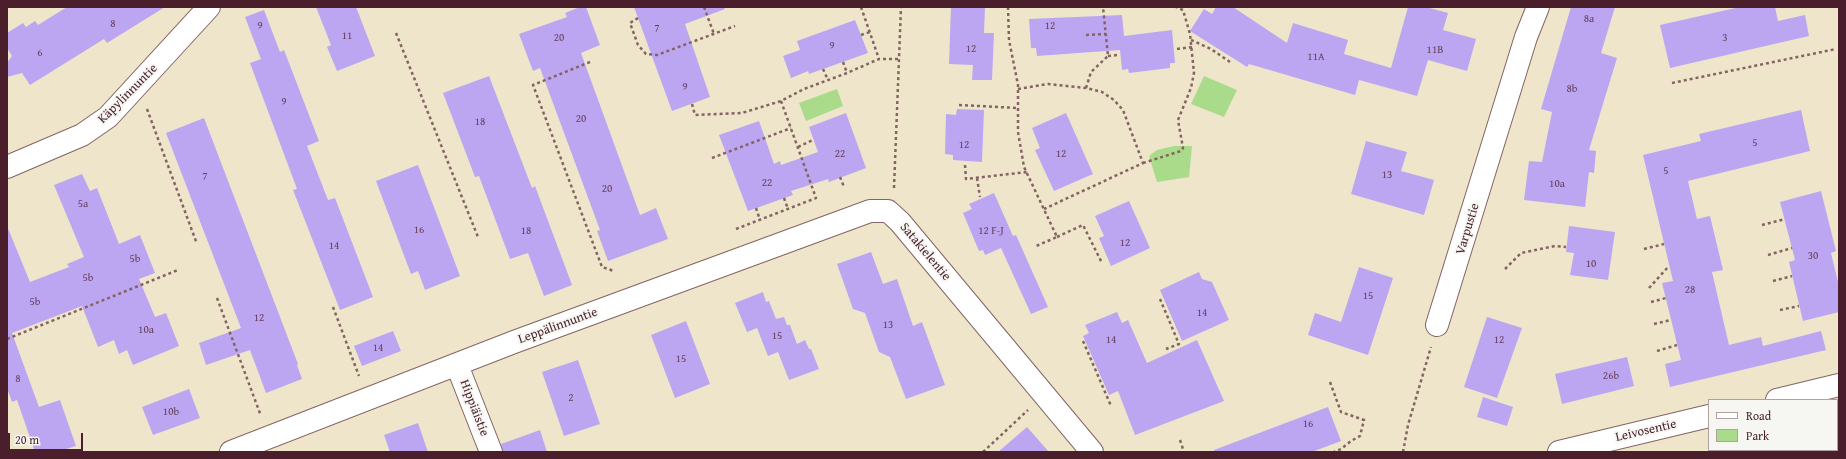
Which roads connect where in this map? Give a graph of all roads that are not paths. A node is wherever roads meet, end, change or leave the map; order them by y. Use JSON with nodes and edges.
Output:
{"nodes":[{"id":1,"x":209,"y":7,"type":"edge"},
{"id":2,"x":1538,"y":7,"type":"edge"},
{"id":3,"x":7,"y":167,"type":"edge"},
{"id":4,"x":888,"y":212,"type":"joint"},
{"id":5,"x":1437,"y":326,"type":"road end"},
{"id":6,"x":457,"y":365,"type":"junction"},
{"id":7,"x":1839,"y":385,"type":"edge"},
{"id":8,"x":1781,"y":399,"type":"edge"},
{"id":9,"x":1708,"y":416,"type":"edge"},
{"id":10,"x":231,"y":452,"type":"edge"},
{"id":11,"x":491,"y":452,"type":"edge"},
{"id":12,"x":1092,"y":452,"type":"edge"},
{"id":13,"x":1559,"y":452,"type":"edge"}],
"edges":[{"from":1,"to":3,"type":"street","name":"Käpylinnuntie"},
{"from":2,"to":5,"type":"street","name":"Varpustie"},
{"from":4,"to":6,"type":"street","name":"Leppälinnuntie"},
{"from":4,"to":12,"type":"street","name":"Satakielentie"},
{"from":6,"to":10,"type":"street","name":"Leppälinnuntie"},
{"from":6,"to":11,"type":"street","name":"Hippiäistie"},
{"from":7,"to":8,"type":"street"},
{"from":9,"to":13,"type":"street","name":"Leivosentie"}]}
